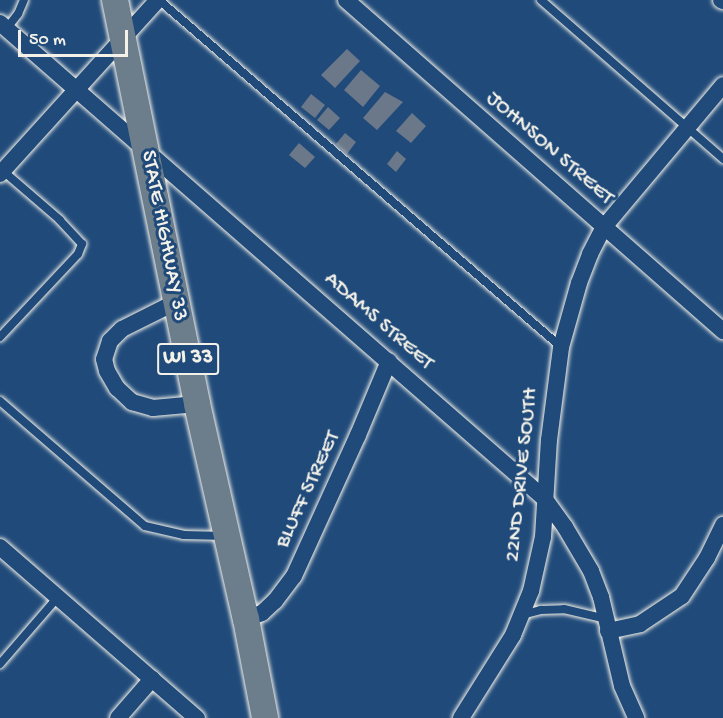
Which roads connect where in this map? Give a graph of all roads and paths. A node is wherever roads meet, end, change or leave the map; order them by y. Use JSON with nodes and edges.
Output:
{"nodes":[{"id":1,"x":24,"y":0,"type":"edge"},
{"id":2,"x":115,"y":0,"type":"edge"},
{"id":3,"x":159,"y":0,"type":"edge"},
{"id":4,"x":346,"y":0,"type":"edge"},
{"id":5,"x":541,"y":0,"type":"edge"},
{"id":6,"x":3,"y":25,"type":"edge"},
{"id":7,"x":123,"y":39,"type":"junction"},
{"id":8,"x":723,"y":85,"type":"edge"},
{"id":9,"x":77,"y":90,"type":"junction"},
{"id":10,"x":687,"y":127,"type":"junction"},
{"id":11,"x":147,"y":152,"type":"junction"},
{"id":12,"x":723,"y":159,"type":"edge"},
{"id":13,"x":1,"y":171,"type":"edge"},
{"id":14,"x":604,"y":227,"type":"junction"},
{"id":15,"x":176,"y":302,"type":"junction"},
{"id":16,"x":723,"y":331,"type":"edge"},
{"id":17,"x":0,"y":337,"type":"edge"},
{"id":18,"x":561,"y":347,"type":"junction"},
{"id":19,"x":389,"y":361,"type":"junction"},
{"id":20,"x":0,"y":401,"type":"edge"},
{"id":21,"x":197,"y":404,"type":"junction"},
{"id":22,"x":544,"y":498,"type":"junction"},
{"id":23,"x":723,"y":525,"type":"edge"},
{"id":24,"x":225,"y":536,"type":"junction"},
{"id":25,"x":0,"y":547,"type":"edge"},
{"id":26,"x":58,"y":597,"type":"junction"},
{"id":27,"x":522,"y":616,"type":"junction"},
{"id":28,"x":246,"y":619,"type":"junction"},
{"id":29,"x":607,"y":625,"type":"junction"},
{"id":30,"x":0,"y":664,"type":"edge"},
{"id":31,"x":152,"y":679,"type":"junction"},
{"id":32,"x":118,"y":718,"type":"edge"},
{"id":33,"x":197,"y":718,"type":"edge"},
{"id":34,"x":265,"y":718,"type":"edge"},
{"id":35,"x":460,"y":718,"type":"edge"},
{"id":36,"x":636,"y":718,"type":"edge"}],
"edges":[{"from":1,"to":6,"type":"lane"},
{"from":2,"to":7,"type":"main road","name":"STATE HIGHWAY 33","number":"WI 33"},
{"from":3,"to":7,"type":"street"},
{"from":3,"to":18,"type":"lane"},
{"from":4,"to":14,"type":"street","name":"JOHNSON STREET"},
{"from":5,"to":10,"type":"lane"},
{"from":6,"to":9,"type":"street","name":"ADAMS STREET"},
{"from":7,"to":9,"type":"street"},
{"from":7,"to":11,"type":"main road","name":"STATE HIGHWAY 33","number":"WI 33"},
{"from":8,"to":10,"type":"street","name":"22ND DRIVE SOUTH"},
{"from":9,"to":11,"type":"street","name":"ADAMS STREET"},
{"from":9,"to":13,"type":"street"},
{"from":10,"to":12,"type":"lane"},
{"from":10,"to":14,"type":"street","name":"22ND DRIVE SOUTH"},
{"from":11,"to":15,"type":"main road","name":"STATE HIGHWAY 33","number":"WI 33"},
{"from":11,"to":19,"type":"street","name":"ADAMS STREET"},
{"from":13,"to":17,"type":"lane"},
{"from":14,"to":16,"type":"street","name":"JOHNSON STREET"},
{"from":14,"to":18,"type":"street","name":"22ND DRIVE SOUTH"},
{"from":15,"to":21,"type":"main road","name":"STATE HIGHWAY 33","number":"WI 33"},
{"from":15,"to":21,"type":"street"},
{"from":18,"to":22,"type":"street","name":"22ND DRIVE SOUTH"},
{"from":19,"to":22,"type":"street","name":"ADAMS STREET"},
{"from":19,"to":28,"type":"street","name":"BLUFF STREET"},
{"from":20,"to":24,"type":"lane"},
{"from":21,"to":24,"type":"main road","name":"STATE HIGHWAY 33","number":"WI 33"},
{"from":22,"to":27,"type":"street","name":"22ND DRIVE SOUTH"},
{"from":22,"to":29,"type":"street","name":"ADAMS STREET"},
{"from":23,"to":29,"type":"street"},
{"from":24,"to":28,"type":"main road","name":"STATE HIGHWAY 33","number":"WI 33"},
{"from":25,"to":26,"type":"street"},
{"from":26,"to":30,"type":"lane"},
{"from":26,"to":31,"type":"street"},
{"from":27,"to":29,"type":"lane"},
{"from":27,"to":35,"type":"street","name":"22ND DRIVE SOUTH"},
{"from":28,"to":34,"type":"main road","name":"STATE HIGHWAY 33","number":"WI 33"},
{"from":29,"to":36,"type":"street","name":"ADAMS STREET"},
{"from":31,"to":32,"type":"street"},
{"from":31,"to":33,"type":"street"}]}
